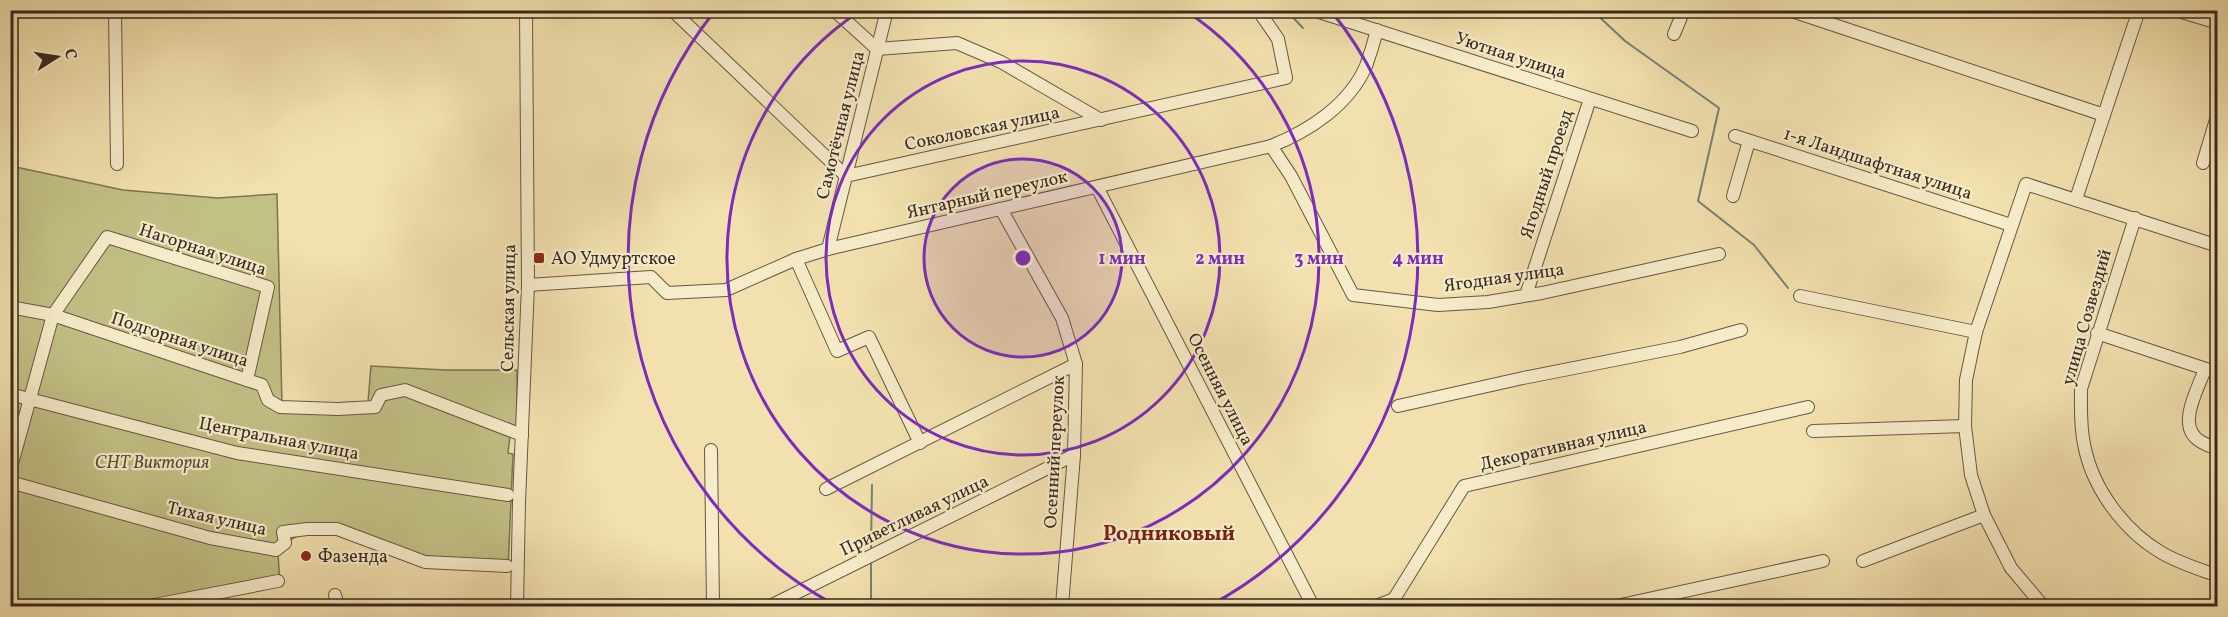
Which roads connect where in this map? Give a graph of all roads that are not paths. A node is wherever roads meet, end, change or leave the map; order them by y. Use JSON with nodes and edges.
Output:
{"nodes":[{"id":1,"x":115,"y":10,"type":"edge"},
{"id":2,"x":526,"y":10,"type":"edge"},
{"id":3,"x":672,"y":10,"type":"edge"},
{"id":4,"x":834,"y":10,"type":"edge"},
{"id":5,"x":887,"y":10,"type":"edge"},
{"id":6,"x":1258,"y":10,"type":"edge"},
{"id":7,"x":1358,"y":10,"type":"edge"},
{"id":8,"x":1684,"y":10,"type":"edge"},
{"id":9,"x":1789,"y":10,"type":"edge"},
{"id":10,"x":2139,"y":10,"type":"edge"},
{"id":11,"x":2175,"y":10,"type":"edge"},
{"id":12,"x":1319,"y":12,"type":"edge"},
{"id":13,"x":2217,"y":23,"type":"edge"},
{"id":14,"x":1361,"y":25,"type":"junction"},
{"id":15,"x":1377,"y":30,"type":"junction"},
{"id":16,"x":1674,"y":34,"type":"dead end"},
{"id":17,"x":877,"y":49,"type":"junction"},
{"id":18,"x":1590,"y":99,"type":"junction"},
{"id":19,"x":2217,"y":113,"type":"edge"},
{"id":20,"x":2104,"y":115,"type":"junction"},
{"id":21,"x":1101,"y":120,"type":"junction"},
{"id":22,"x":1692,"y":130,"type":"dead end"},
{"id":23,"x":1735,"y":136,"type":"dead end"},
{"id":24,"x":1749,"y":141,"type":"junction"},
{"id":25,"x":1272,"y":146,"type":"junction"},
{"id":26,"x":2203,"y":163,"type":"dead end"},
{"id":27,"x":117,"y":164,"type":"dead end"},
{"id":28,"x":846,"y":176,"type":"junction"},
{"id":29,"x":1096,"y":187,"type":"junction"},
{"id":30,"x":1733,"y":196,"type":"dead end"},
{"id":31,"x":2076,"y":199,"type":"junction"},
{"id":32,"x":1001,"y":209,"type":"junction"},
{"id":33,"x":2134,"y":218,"type":"junction"},
{"id":34,"x":2011,"y":225,"type":"junction"},
{"id":35,"x":2217,"y":246,"type":"edge"},
{"id":36,"x":828,"y":249,"type":"junction"},
{"id":37,"x":1719,"y":254,"type":"dead end"},
{"id":38,"x":796,"y":260,"type":"junction"},
{"id":39,"x":528,"y":285,"type":"junction"},
{"id":40,"x":1526,"y":295,"type":"junction"},
{"id":41,"x":1800,"y":296,"type":"dead end"},
{"id":42,"x":10,"y":307,"type":"edge"},
{"id":43,"x":53,"y":315,"type":"junction"},
{"id":44,"x":1741,"y":330,"type":"dead end"},
{"id":45,"x":1976,"y":332,"type":"junction"},
{"id":46,"x":2097,"y":333,"type":"junction"},
{"id":47,"x":1076,"y":364,"type":"junction"},
{"id":48,"x":2205,"y":369,"type":"junction"},
{"id":49,"x":2217,"y":373,"type":"edge"},
{"id":50,"x":247,"y":380,"type":"junction"},
{"id":51,"x":10,"y":394,"type":"edge"},
{"id":52,"x":31,"y":398,"type":"junction"},
{"id":53,"x":1398,"y":406,"type":"dead end"},
{"id":54,"x":1808,"y":407,"type":"dead end"},
{"id":55,"x":1965,"y":426,"type":"junction"},
{"id":56,"x":1813,"y":431,"type":"dead end"},
{"id":57,"x":522,"y":435,"type":"junction"},
{"id":58,"x":920,"y":443,"type":"junction"},
{"id":59,"x":2217,"y":449,"type":"edge"},
{"id":60,"x":711,"y":450,"type":"dead end"},
{"id":61,"x":1074,"y":455,"type":"junction"},
{"id":62,"x":10,"y":471,"type":"edge"},
{"id":63,"x":10,"y":482,"type":"edge"},
{"id":64,"x":826,"y":489,"type":"dead end"},
{"id":65,"x":508,"y":495,"type":"dead end"},
{"id":66,"x":1984,"y":515,"type":"junction"},
{"id":67,"x":1823,"y":561,"type":"dead end"},
{"id":68,"x":1863,"y":561,"type":"dead end"},
{"id":69,"x":507,"y":566,"type":"dead end"},
{"id":70,"x":2217,"y":576,"type":"edge"},
{"id":71,"x":278,"y":581,"type":"dead end"},
{"id":72,"x":1396,"y":602,"type":"edge"},
{"id":73,"x":149,"y":606,"type":"edge"},
{"id":74,"x":517,"y":606,"type":"edge"},
{"id":75,"x":713,"y":606,"type":"edge"},
{"id":76,"x":770,"y":606,"type":"edge"},
{"id":77,"x":1062,"y":606,"type":"edge"},
{"id":78,"x":1313,"y":606,"type":"edge"},
{"id":79,"x":1376,"y":606,"type":"edge"},
{"id":80,"x":1616,"y":606,"type":"edge"},
{"id":81,"x":2043,"y":606,"type":"edge"}],
"edges":[{"from":1,"to":27,"type":"street"},
{"from":2,"to":39,"type":"street","name":"Сельская улица"},
{"from":3,"to":28,"type":"street"},
{"from":4,"to":17,"type":"street"},
{"from":5,"to":17,"type":"street","name":"Самотёчная улица"},
{"from":6,"to":21,"type":"street","name":"Соколовская улица"},
{"from":7,"to":14,"type":"street"},
{"from":8,"to":16,"type":"street"},
{"from":9,"to":20,"type":"street"},
{"from":10,"to":20,"type":"street"},
{"from":11,"to":13,"type":"street"},
{"from":12,"to":14,"type":"street","name":"Уютная улица"},
{"from":14,"to":15,"type":"street","name":"Уютная улица"},
{"from":15,"to":18,"type":"street","name":"Уютная улица"},
{"from":15,"to":25,"type":"street","name":"Янтарный переулок"},
{"from":17,"to":21,"type":"street"},
{"from":17,"to":28,"type":"street","name":"Самотёчная улица"},
{"from":18,"to":22,"type":"street","name":"Уютная улица"},
{"from":18,"to":40,"type":"street","name":"Ягодный проезд"},
{"from":19,"to":26,"type":"street"},
{"from":20,"to":31,"type":"street"},
{"from":21,"to":28,"type":"street","name":"Соколовская улица"},
{"from":23,"to":24,"type":"street","name":"1-я Ландшафтная улица"},
{"from":24,"to":30,"type":"street"},
{"from":24,"to":34,"type":"street","name":"1-я Ландшафтная улица"},
{"from":25,"to":29,"type":"street","name":"Янтарный переулок"},
{"from":25,"to":40,"type":"street","name":"Ягодная улица"},
{"from":28,"to":36,"type":"street","name":"Самотёчная улица"},
{"from":29,"to":32,"type":"street","name":"Янтарный переулок"},
{"from":29,"to":78,"type":"street","name":"Осенняя улица"},
{"from":31,"to":33,"type":"street"},
{"from":31,"to":34,"type":"street"},
{"from":32,"to":36,"type":"street","name":"Янтарный переулок"},
{"from":32,"to":47,"type":"street","name":"Осенний переулок"},
{"from":33,"to":35,"type":"street"},
{"from":33,"to":46,"type":"street","name":"улица Созвездий"},
{"from":34,"to":45,"type":"street"},
{"from":36,"to":38,"type":"street","name":"Янтарный переулок"},
{"from":37,"to":40,"type":"street","name":"Ягодная улица"},
{"from":38,"to":39,"type":"street","name":"Янтарный переулок"},
{"from":38,"to":58,"type":"street"},
{"from":39,"to":57,"type":"street","name":"Сельская улица"},
{"from":41,"to":45,"type":"street"},
{"from":42,"to":43,"type":"street","name":"Подгорная улица"},
{"from":43,"to":50,"type":"street","name":"Подгорная улица"},
{"from":43,"to":50,"type":"street","name":"Нагорная улица"},
{"from":43,"to":52,"type":"street"},
{"from":44,"to":53,"type":"street"},
{"from":45,"to":55,"type":"street"},
{"from":46,"to":48,"type":"street"},
{"from":46,"to":70,"type":"street","name":"улица Созвездий"},
{"from":47,"to":58,"type":"street"},
{"from":47,"to":61,"type":"street","name":"Осенний переулок"},
{"from":48,"to":49,"type":"street"},
{"from":48,"to":59,"type":"street"},
{"from":50,"to":57,"type":"street","name":"Подгорная улица"},
{"from":51,"to":52,"type":"street","name":"Центральная улица"},
{"from":52,"to":62,"type":"street"},
{"from":52,"to":65,"type":"street","name":"Центральная улица"},
{"from":54,"to":72,"type":"street","name":"Декоративная улица"},
{"from":55,"to":56,"type":"street"},
{"from":55,"to":66,"type":"street"},
{"from":57,"to":74,"type":"street","name":"Сельская улица"},
{"from":58,"to":64,"type":"street"},
{"from":60,"to":75,"type":"street"},
{"from":61,"to":76,"type":"street","name":"Приветливая улица"},
{"from":61,"to":77,"type":"street","name":"Осенний переулок"},
{"from":63,"to":69,"type":"street","name":"Тихая улица"},
{"from":66,"to":68,"type":"street"},
{"from":66,"to":81,"type":"street"},
{"from":67,"to":80,"type":"street"},
{"from":71,"to":73,"type":"street"},
{"from":72,"to":79,"type":"street"}]}
